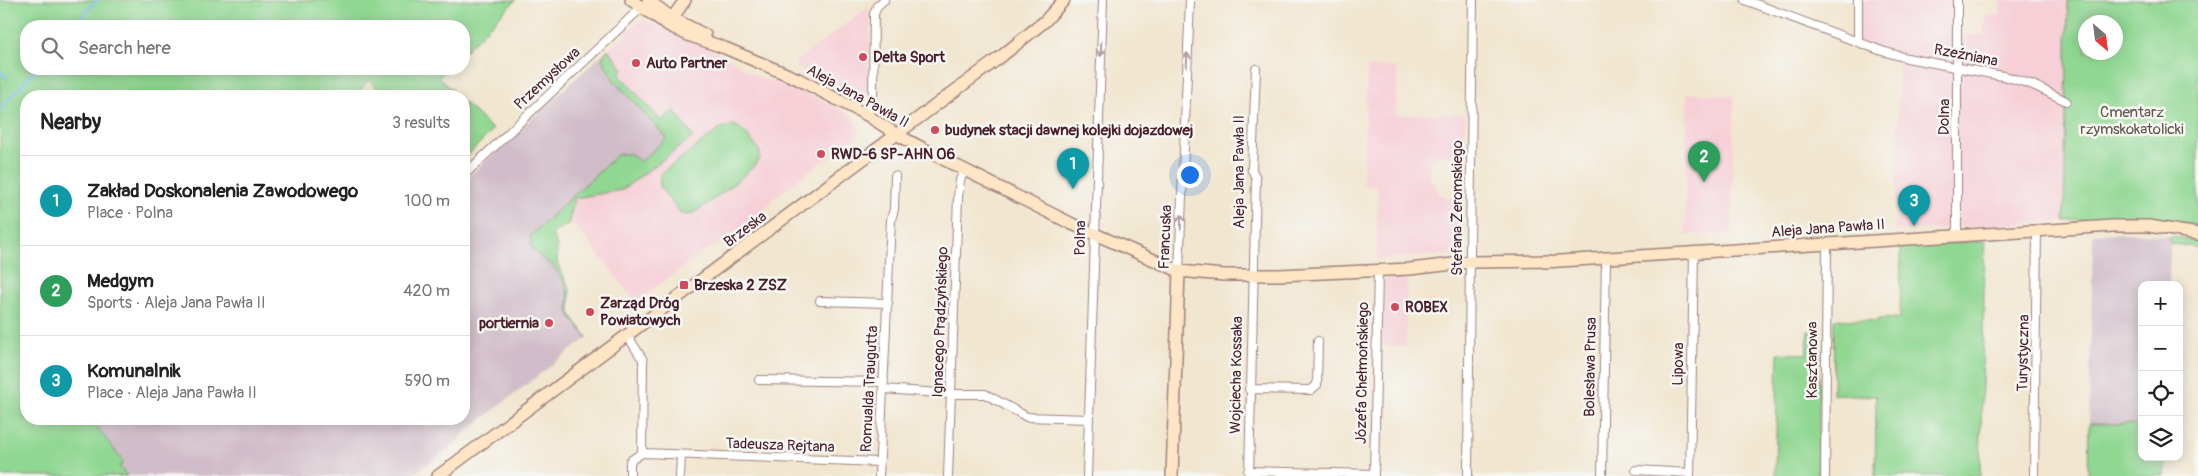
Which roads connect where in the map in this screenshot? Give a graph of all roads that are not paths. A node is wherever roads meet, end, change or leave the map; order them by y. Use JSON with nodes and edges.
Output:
{"nodes":[{"id":1,"x":631,"y":0,"type":"edge"},
{"id":2,"x":685,"y":0,"type":"edge"},
{"id":3,"x":884,"y":0,"type":"edge"},
{"id":4,"x":1064,"y":0,"type":"edge"},
{"id":5,"x":1103,"y":0,"type":"edge"},
{"id":6,"x":1190,"y":0,"type":"edge"},
{"id":7,"x":1473,"y":0,"type":"edge"},
{"id":8,"x":1745,"y":0,"type":"edge"},
{"id":9,"x":1858,"y":0,"type":"edge"},
{"id":10,"x":1957,"y":0,"type":"edge"},
{"id":11,"x":649,"y":4,"type":"edge"},
{"id":12,"x":670,"y":22,"type":"junction"},
{"id":13,"x":1858,"y":42,"type":"junction"},
{"id":14,"x":1958,"y":68,"type":"junction"},
{"id":15,"x":1256,"y":69,"type":"dead end"},
{"id":16,"x":2066,"y":101,"type":"dead end"},
{"id":17,"x":867,"y":114,"type":"junction"},
{"id":18,"x":896,"y":134,"type":"junction"},
{"id":19,"x":470,"y":169,"type":"edge"},
{"id":20,"x":965,"y":170,"type":"junction"},
{"id":21,"x":895,"y":176,"type":"dead end"},
{"id":22,"x":2038,"y":230,"type":"junction"},
{"id":23,"x":2198,"y":234,"type":"edge"},
{"id":24,"x":1095,"y":235,"type":"junction"},
{"id":25,"x":1957,"y":235,"type":"junction"},
{"id":26,"x":1827,"y":244,"type":"junction"},
{"id":27,"x":1694,"y":252,"type":"junction"},
{"id":28,"x":1606,"y":258,"type":"junction"},
{"id":29,"x":1470,"y":266,"type":"junction"},
{"id":30,"x":1378,"y":270,"type":"junction"},
{"id":31,"x":1179,"y":271,"type":"junction"},
{"id":32,"x":1252,"y":275,"type":"junction"},
{"id":33,"x":820,"y":301,"type":"dead end"},
{"id":34,"x":888,"y":303,"type":"junction"},
{"id":35,"x":627,"y":335,"type":"junction"},
{"id":36,"x":1318,"y":341,"type":"dead end"},
{"id":37,"x":759,"y":380,"type":"dead end"},
{"id":38,"x":884,"y":386,"type":"junction"},
{"id":39,"x":1249,"y":389,"type":"junction"},
{"id":40,"x":951,"y":394,"type":"junction"},
{"id":41,"x":1089,"y":420,"type":"junction"},
{"id":42,"x":642,"y":453,"type":"junction"},
{"id":43,"x":681,"y":455,"type":"junction"},
{"id":44,"x":879,"y":462,"type":"junction"},
{"id":45,"x":1636,"y":470,"type":"dead end"},
{"id":46,"x":1248,"y":474,"type":"edge"},
{"id":47,"x":1690,"y":474,"type":"edge"},
{"id":48,"x":1374,"y":475,"type":"edge"},
{"id":49,"x":438,"y":476,"type":"edge"},
{"id":50,"x":630,"y":476,"type":"edge"},
{"id":51,"x":680,"y":476,"type":"edge"},
{"id":52,"x":879,"y":476,"type":"edge"},
{"id":53,"x":948,"y":476,"type":"edge"},
{"id":54,"x":1087,"y":476,"type":"edge"},
{"id":55,"x":1172,"y":476,"type":"edge"},
{"id":56,"x":1468,"y":476,"type":"edge"},
{"id":57,"x":1602,"y":476,"type":"edge"},
{"id":58,"x":1825,"y":476,"type":"edge"},
{"id":59,"x":2034,"y":476,"type":"edge"}],
"edges":[{"from":1,"to":11,"type":"street","name":"Aleja Jana Pawła II"},
{"from":2,"to":11,"type":"street"},
{"from":2,"to":12,"type":"street"},
{"from":3,"to":17,"type":"street"},
{"from":4,"to":18,"type":"street","name":"Brzeska"},
{"from":5,"to":24,"type":"street","name":"Polna","one_way":true},
{"from":31,"to":6,"type":"street","name":"Francuska","one_way":true},
{"from":7,"to":29,"type":"street","name":"Stefana Żeromskiego"},
{"from":8,"to":13,"type":"street","name":"Rzeźniana"},
{"from":9,"to":13,"type":"street"},
{"from":10,"to":14,"type":"street","name":"Dolna"},
{"from":11,"to":12,"type":"street","name":"Aleja Jana Pawła II"},
{"from":11,"to":19,"type":"street","name":"Przemysłowa"},
{"from":12,"to":17,"type":"street","name":"Aleja Jana Pawła II"},
{"from":13,"to":14,"type":"street","name":"Rzeźniana"},
{"from":14,"to":16,"type":"street","name":"Rzeźniana"},
{"from":14,"to":25,"type":"street","name":"Dolna"},
{"from":15,"to":32,"type":"street","name":"Aleja Jana Pawła II"},
{"from":17,"to":18,"type":"street","name":"Aleja Jana Pawła II"},
{"from":18,"to":20,"type":"street","name":"Aleja Jana Pawła II"},
{"from":18,"to":35,"type":"street","name":"Brzeska"},
{"from":20,"to":24,"type":"street","name":"Aleja Jana Pawła II"},
{"from":20,"to":40,"type":"street","name":"Ignacego Prądzyńskiego"},
{"from":21,"to":34,"type":"street","name":"Romualda Traugutta"},
{"from":22,"to":23,"type":"street","name":"Aleja Jana Pawła II"},
{"from":22,"to":25,"type":"street","name":"Aleja Jana Pawła II"},
{"from":22,"to":59,"type":"street","name":"Turystyczna"},
{"from":24,"to":31,"type":"street","name":"Aleja Jana Pawła II"},
{"from":24,"to":41,"type":"street","name":"Polna"},
{"from":25,"to":26,"type":"street","name":"Aleja Jana Pawła II"},
{"from":26,"to":27,"type":"street","name":"Aleja Jana Pawła II"},
{"from":26,"to":58,"type":"street","name":"Kasztanowa"},
{"from":27,"to":28,"type":"street","name":"Aleja Jana Pawła II"},
{"from":27,"to":47,"type":"street","name":"Lipowa"},
{"from":28,"to":29,"type":"street","name":"Aleja Jana Pawła II"},
{"from":28,"to":57,"type":"street","name":"Bolesława Prusa"},
{"from":29,"to":30,"type":"street","name":"Aleja Jana Pawła II"},
{"from":29,"to":56,"type":"street","name":"Stefana Żeromskiego"},
{"from":30,"to":32,"type":"street","name":"Aleja Jana Pawła II"},
{"from":30,"to":48,"type":"street","name":"Józefa Chełmońskiego"},
{"from":31,"to":32,"type":"street","name":"Aleja Jana Pawła II"},
{"from":31,"to":55,"type":"street","name":"Francuska"},
{"from":32,"to":39,"type":"street","name":"Wojciecha Kossaka"},
{"from":33,"to":34,"type":"street"},
{"from":34,"to":38,"type":"street","name":"Romualda Traugutta"},
{"from":35,"to":42,"type":"street"},
{"from":35,"to":49,"type":"street","name":"Brzeska"},
{"from":36,"to":39,"type":"street"},
{"from":37,"to":38,"type":"street"},
{"from":38,"to":40,"type":"street"},
{"from":38,"to":44,"type":"street","name":"Romualda Traugutta"},
{"from":39,"to":46,"type":"street","name":"Wojciecha Kossaka"},
{"from":40,"to":41,"type":"street"},
{"from":40,"to":53,"type":"street","name":"Ignacego Prądzyńskiego"},
{"from":41,"to":54,"type":"street","name":"Polna"},
{"from":42,"to":43,"type":"street","name":"Tadeusza Rejtana"},
{"from":42,"to":50,"type":"street"},
{"from":43,"to":44,"type":"street","name":"Tadeusza Rejtana"},
{"from":43,"to":51,"type":"street"},
{"from":44,"to":52,"type":"street","name":"Romualda Traugutta"},
{"from":45,"to":47,"type":"street"},
{"from":46,"to":48,"type":"street"}]}
